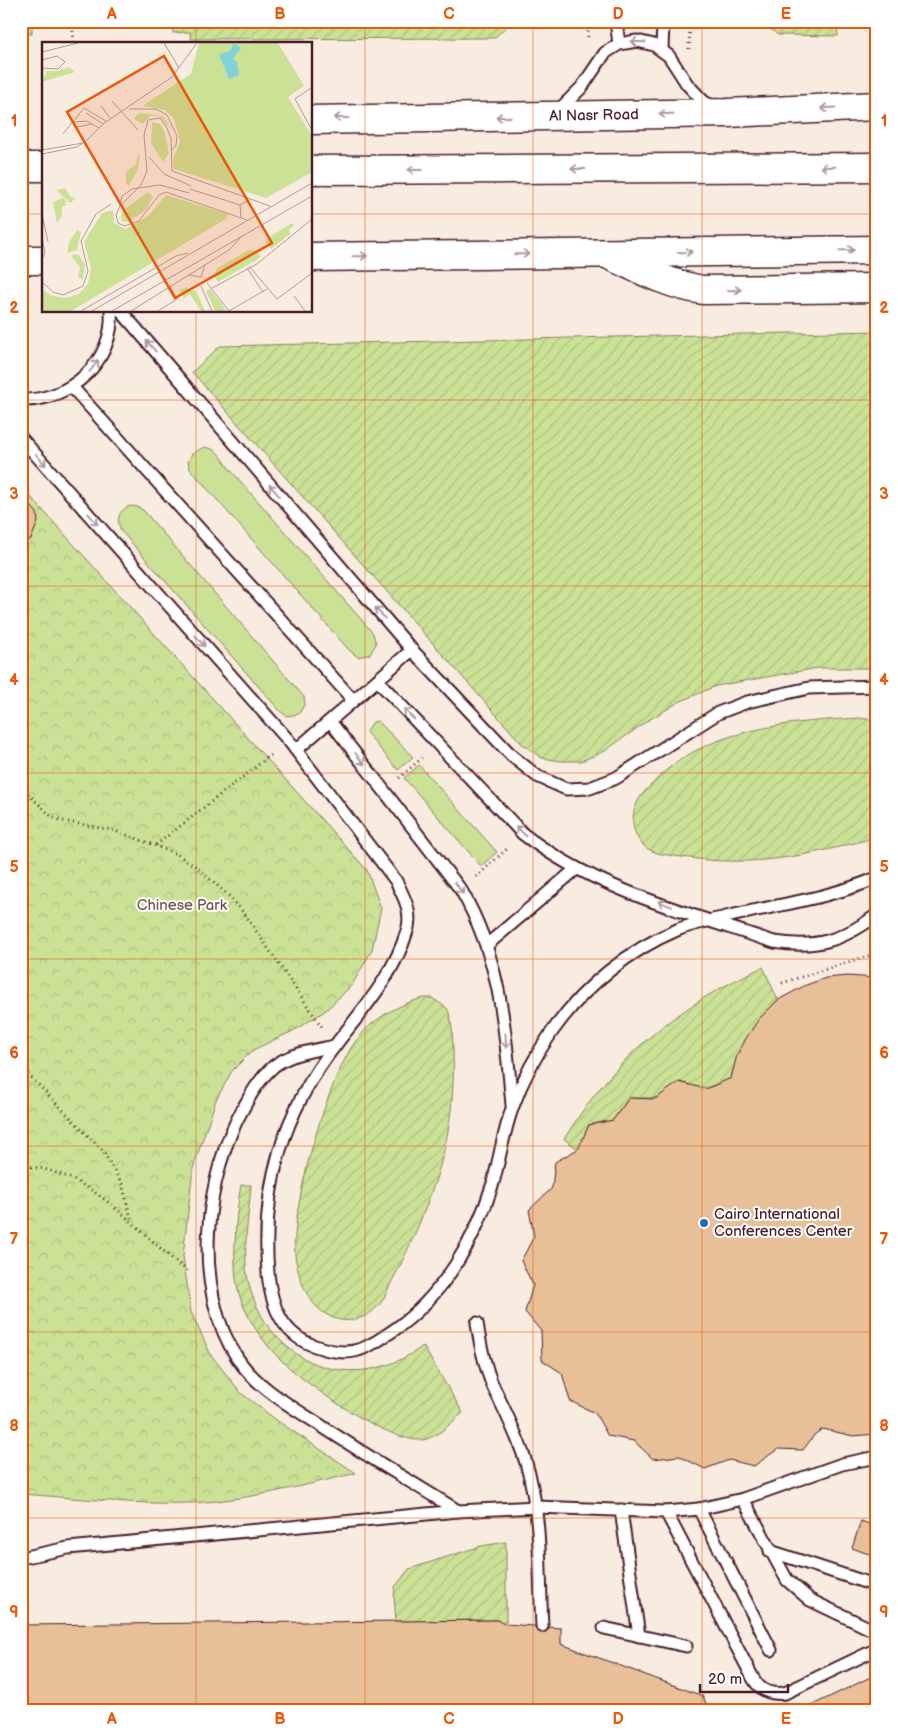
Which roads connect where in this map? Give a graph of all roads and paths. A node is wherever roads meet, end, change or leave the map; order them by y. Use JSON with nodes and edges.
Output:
{"nodes":[{"id":1,"x":72,"y":21,"type":"edge"},
{"id":2,"x":616,"y":21,"type":"edge"},
{"id":3,"x":663,"y":21,"type":"edge"},
{"id":4,"x":74,"y":42,"type":"edge"},
{"id":5,"x":619,"y":44,"type":"junction"},
{"id":6,"x":662,"y":50,"type":"junction"},
{"id":7,"x":877,"y":106,"type":"edge"},
{"id":8,"x":727,"y":113,"type":"junction"},
{"id":9,"x":551,"y":116,"type":"junction"},
{"id":10,"x":312,"y":120,"type":"edge"},
{"id":11,"x":21,"y":167,"type":"edge"},
{"id":12,"x":42,"y":167,"type":"edge"},
{"id":13,"x":877,"y":167,"type":"edge"},
{"id":14,"x":312,"y":170,"type":"edge"},
{"id":15,"x":877,"y":250,"type":"edge"},
{"id":16,"x":605,"y":253,"type":"junction"},
{"id":17,"x":312,"y":257,"type":"edge"},
{"id":18,"x":21,"y":260,"type":"edge"},
{"id":19,"x":42,"y":260,"type":"edge"},
{"id":20,"x":877,"y":288,"type":"edge"},
{"id":21,"x":111,"y":312,"type":"edge"},
{"id":22,"x":122,"y":312,"type":"edge"},
{"id":23,"x":72,"y":387,"type":"junction"},
{"id":24,"x":21,"y":400,"type":"edge"},
{"id":25,"x":21,"y":438,"type":"edge"},
{"id":26,"x":412,"y":650,"type":"junction"},
{"id":27,"x":377,"y":680,"type":"junction"},
{"id":28,"x":877,"y":686,"type":"edge"},
{"id":29,"x":354,"y":700,"type":"junction"},
{"id":30,"x":330,"y":721,"type":"junction"},
{"id":31,"x":438,"y":744,"type":"junction"},
{"id":32,"x":292,"y":746,"type":"junction"},
{"id":33,"x":21,"y":787,"type":"edge"},
{"id":34,"x":385,"y":790,"type":"junction"},
{"id":35,"x":524,"y":834,"type":"junction"},
{"id":36,"x":156,"y":845,"type":"junction"},
{"id":37,"x":576,"y":869,"type":"junction"},
{"id":38,"x":877,"y":878,"type":"edge"},
{"id":39,"x":461,"y":890,"type":"junction"},
{"id":40,"x":877,"y":915,"type":"edge"},
{"id":41,"x":710,"y":920,"type":"junction"},
{"id":42,"x":488,"y":944,"type":"junction"},
{"id":43,"x":877,"y":952,"type":"edge"},
{"id":44,"x":782,"y":983,"type":"dead end"},
{"id":45,"x":335,"y":1046,"type":"junction"},
{"id":46,"x":21,"y":1066,"type":"edge"},
{"id":47,"x":513,"y":1107,"type":"junction"},
{"id":48,"x":21,"y":1166,"type":"edge"},
{"id":49,"x":131,"y":1219,"type":"junction"},
{"id":50,"x":212,"y":1289,"type":"junction"},
{"id":51,"x":477,"y":1323,"type":"dead end"},
{"id":52,"x":877,"y":1457,"type":"edge"},
{"id":53,"x":743,"y":1499,"type":"junction"},
{"id":54,"x":537,"y":1507,"type":"junction"},
{"id":55,"x":699,"y":1509,"type":"junction"},
{"id":56,"x":621,"y":1510,"type":"junction"},
{"id":57,"x":458,"y":1511,"type":"junction"},
{"id":58,"x":666,"y":1512,"type":"junction"},
{"id":59,"x":770,"y":1551,"type":"junction"},
{"id":60,"x":21,"y":1558,"type":"edge"},
{"id":61,"x":877,"y":1586,"type":"edge"},
{"id":62,"x":542,"y":1626,"type":"dead end"},
{"id":63,"x":604,"y":1628,"type":"dead end"},
{"id":64,"x":877,"y":1632,"type":"edge"},
{"id":65,"x":639,"y":1636,"type":"junction"},
{"id":66,"x":686,"y":1646,"type":"dead end"},
{"id":67,"x":877,"y":1649,"type":"edge"},
{"id":68,"x":771,"y":1650,"type":"dead end"}],
"edges":[{"from":1,"to":4,"type":"path"},
{"from":2,"to":5,"type":"lane"},
{"from":3,"to":6,"type":"lane"},
{"from":6,"to":5,"type":"lane","one_way":true},
{"from":5,"to":9,"type":"lane"},
{"from":6,"to":8,"type":"lane"},
{"from":7,"to":8,"type":"highway","name":"Al Nasr Road","one_way":true},
{"from":8,"to":9,"type":"highway","name":"Al Nasr Road","one_way":true},
{"from":9,"to":10,"type":"highway","name":"Al Nasr Road","one_way":true},
{"from":11,"to":12,"type":"highway"},
{"from":13,"to":14,"type":"highway","one_way":true},
{"from":16,"to":15,"type":"highway","one_way":true},
{"from":17,"to":16,"type":"highway","one_way":true},
{"from":16,"to":20,"type":"highway","one_way":true},
{"from":18,"to":19,"type":"highway"},
{"from":23,"to":21,"type":"lane","one_way":true},
{"from":26,"to":22,"type":"lane","one_way":true},
{"from":23,"to":24,"type":"lane"},
{"from":23,"to":29,"type":"lane"},
{"from":25,"to":32,"type":"lane","one_way":true},
{"from":26,"to":27,"type":"lane"},
{"from":26,"to":28,"type":"lane"},
{"from":27,"to":29,"type":"lane"},
{"from":31,"to":27,"type":"lane","one_way":true},
{"from":29,"to":30,"type":"lane"},
{"from":30,"to":32,"type":"lane"},
{"from":30,"to":34,"type":"lane","one_way":true},
{"from":31,"to":34,"type":"path"},
{"from":35,"to":31,"type":"lane","one_way":true},
{"from":32,"to":36,"type":"path"},
{"from":32,"to":45,"type":"lane"},
{"from":33,"to":36,"type":"path"},
{"from":34,"to":39,"type":"lane","one_way":true},
{"from":35,"to":37,"type":"lane"},
{"from":35,"to":39,"type":"path"},
{"from":36,"to":45,"type":"path"},
{"from":41,"to":37,"type":"lane","one_way":true},
{"from":37,"to":42,"type":"lane"},
{"from":38,"to":41,"type":"lane"},
{"from":39,"to":42,"type":"lane"},
{"from":40,"to":41,"type":"lane"},
{"from":41,"to":47,"type":"lane"},
{"from":42,"to":47,"type":"lane","one_way":true},
{"from":43,"to":44,"type":"path"},
{"from":45,"to":47,"type":"lane"},
{"from":45,"to":50,"type":"lane"},
{"from":46,"to":49,"type":"path"},
{"from":48,"to":49,"type":"path"},
{"from":49,"to":50,"type":"path"},
{"from":50,"to":57,"type":"lane"},
{"from":51,"to":54,"type":"lane"},
{"from":52,"to":53,"type":"lane"},
{"from":53,"to":55,"type":"lane"},
{"from":53,"to":59,"type":"lane"},
{"from":54,"to":56,"type":"lane"},
{"from":54,"to":57,"type":"lane"},
{"from":54,"to":62,"type":"lane"},
{"from":55,"to":58,"type":"lane"},
{"from":55,"to":68,"type":"lane"},
{"from":56,"to":58,"type":"lane"},
{"from":56,"to":65,"type":"lane"},
{"from":57,"to":60,"type":"lane"},
{"from":58,"to":67,"type":"lane"},
{"from":59,"to":61,"type":"lane"},
{"from":59,"to":64,"type":"lane"},
{"from":63,"to":65,"type":"lane"},
{"from":65,"to":66,"type":"lane"}]}
